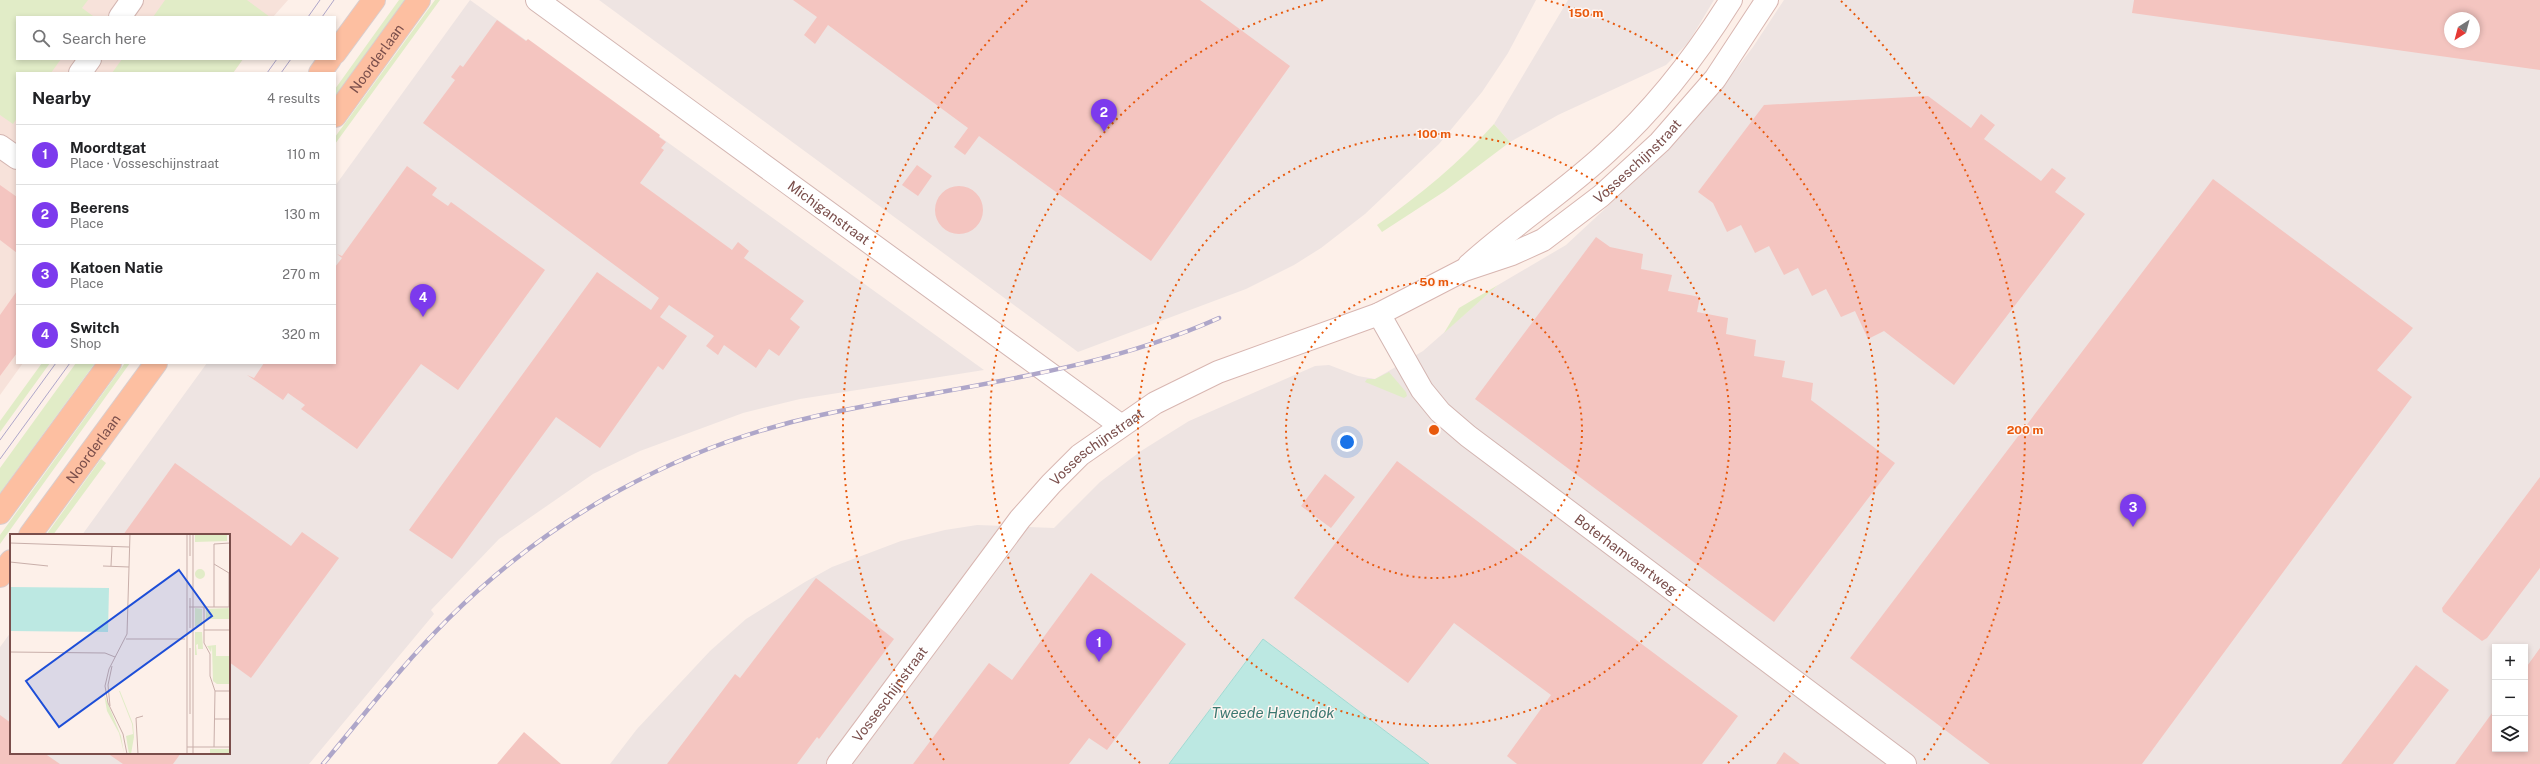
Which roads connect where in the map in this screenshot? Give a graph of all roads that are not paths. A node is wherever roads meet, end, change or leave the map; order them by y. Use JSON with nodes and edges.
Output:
{"nodes":[{"id":1,"x":132,"y":0,"type":"edge"},
{"id":2,"x":374,"y":0,"type":"edge"},
{"id":3,"x":419,"y":0,"type":"edge"},
{"id":4,"x":537,"y":0,"type":"edge"},
{"id":5,"x":1731,"y":0,"type":"edge"},
{"id":6,"x":1767,"y":0,"type":"edge"},
{"id":7,"x":121,"y":16,"type":"edge"},
{"id":8,"x":336,"y":52,"type":"edge"},
{"id":9,"x":89,"y":60,"type":"edge"},
{"id":10,"x":329,"y":60,"type":"edge"},
{"id":11,"x":81,"y":72,"type":"edge"},
{"id":12,"x":321,"y":72,"type":"edge"},
{"id":13,"x":336,"y":115,"type":"edge"},
{"id":14,"x":0,"y":146,"type":"edge"},
{"id":15,"x":16,"y":157,"type":"edge"},
{"id":16,"x":1464,"y":270,"type":"junction"},
{"id":17,"x":1379,"y":314,"type":"junction"},
{"id":18,"x":109,"y":364,"type":"edge"},
{"id":19,"x":155,"y":364,"type":"edge"},
{"id":20,"x":1120,"y":425,"type":"junction"},
{"id":21,"x":0,"y":513,"type":"edge"},
{"id":22,"x":31,"y":534,"type":"edge"},
{"id":23,"x":10,"y":562,"type":"edge"},
{"id":24,"x":0,"y":576,"type":"edge"},
{"id":25,"x":838,"y":764,"type":"edge"},
{"id":26,"x":1905,"y":764,"type":"edge"}],
"edges":[{"from":1,"to":7,"type":"street"},
{"from":2,"to":8,"type":"main road"},
{"from":3,"to":13,"type":"main road","name":"Noorderlaan"},
{"from":4,"to":20,"type":"street","name":"Michiganstraat"},
{"from":5,"to":16,"type":"street","name":"Vosseschijnstraat"},
{"from":6,"to":16,"type":"street","name":"Vosseschijnstraat"},
{"from":9,"to":11,"type":"street"},
{"from":10,"to":12,"type":"main road"},
{"from":14,"to":15,"type":"street"},
{"from":16,"to":17,"type":"street","name":"Vosseschijnstraat"},
{"from":17,"to":20,"type":"street","name":"Vosseschijnstraat"},
{"from":17,"to":26,"type":"street","name":"Boterhamvaartweg"},
{"from":18,"to":21,"type":"main road"},
{"from":19,"to":22,"type":"main road","name":"Noorderlaan"},
{"from":20,"to":25,"type":"street","name":"Vosseschijnstraat"},
{"from":23,"to":24,"type":"main road"}]}
